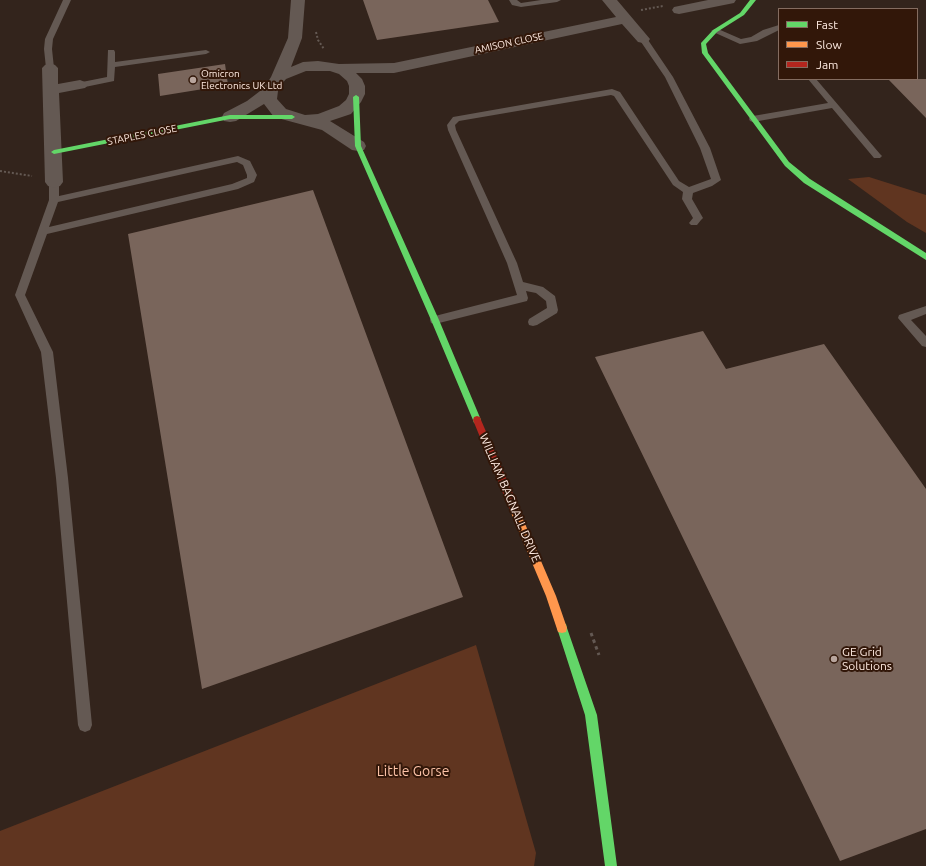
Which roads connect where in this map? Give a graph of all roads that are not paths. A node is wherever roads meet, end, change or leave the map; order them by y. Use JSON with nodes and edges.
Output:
{"nodes":[{"id":1,"x":67,"y":0,"type":"edge"},
{"id":2,"x":298,"y":0,"type":"edge"},
{"id":3,"x":513,"y":0,"type":"edge"},
{"id":4,"x":557,"y":0,"type":"edge"},
{"id":5,"x":609,"y":0,"type":"edge"},
{"id":6,"x":729,"y":0,"type":"edge"},
{"id":7,"x":753,"y":0,"type":"edge"},
{"id":8,"x":679,"y":10,"type":"road end"},
{"id":9,"x":625,"y":19,"type":"junction"},
{"id":10,"x":778,"y":27,"type":"edge"},
{"id":11,"x":715,"y":32,"type":"junction"},
{"id":12,"x":295,"y":38,"type":"junction"},
{"id":13,"x":642,"y":39,"type":"joint"},
{"id":14,"x":111,"y":52,"type":"dead end"},
{"id":15,"x":206,"y":52,"type":"dead end"},
{"id":16,"x":111,"y":65,"type":"junction"},
{"id":17,"x":50,"y":68,"type":"joint"},
{"id":18,"x":334,"y":68,"type":"junction"},
{"id":19,"x":394,"y":68,"type":"junction"},
{"id":20,"x":813,"y":80,"type":"edge"},
{"id":21,"x":80,"y":85,"type":"joint"},
{"id":22,"x":273,"y":86,"type":"junction"},
{"id":23,"x":51,"y":90,"type":"junction"},
{"id":24,"x":357,"y":93,"type":"junction"},
{"id":25,"x":834,"y":105,"type":"junction"},
{"id":26,"x":230,"y":117,"type":"junction"},
{"id":27,"x":298,"y":118,"type":"junction"},
{"id":28,"x":753,"y":119,"type":"junction"},
{"id":29,"x":358,"y":146,"type":"junction"},
{"id":30,"x":54,"y":152,"type":"junction"},
{"id":31,"x":877,"y":156,"type":"dead end"},
{"id":32,"x":54,"y":177,"type":"joint"},
{"id":33,"x":688,"y":191,"type":"junction"},
{"id":34,"x":54,"y":200,"type":"junction"},
{"id":35,"x":694,"y":223,"type":"dead end"},
{"id":36,"x":42,"y":232,"type":"junction"},
{"id":37,"x":926,"y":257,"type":"edge"},
{"id":38,"x":518,"y":285,"type":"junction"},
{"id":39,"x":926,"y":310,"type":"edge"},
{"id":40,"x":435,"y":320,"type":"junction"},
{"id":41,"x":533,"y":322,"type":"dead end"},
{"id":42,"x":926,"y":343,"type":"edge"},
{"id":43,"x":85,"y":725,"type":"dead end"},
{"id":44,"x":611,"y":866,"type":"edge"}],
"edges":[{"from":1,"to":17,"type":"lane"},
{"from":2,"to":12,"type":"street"},
{"from":3,"to":4,"type":"lane"},
{"from":5,"to":9,"type":"street"},
{"from":6,"to":8,"type":"street"},
{"from":7,"to":11,"type":"street"},
{"from":9,"to":13,"type":"street"},
{"from":9,"to":19,"type":"street","name":"AMISON CLOSE"},
{"from":10,"to":11,"type":"lane"},
{"from":11,"to":28,"type":"street"},
{"from":12,"to":18,"type":"street"},
{"from":12,"to":22,"type":"street"},
{"from":13,"to":33,"type":"lane"},
{"from":14,"to":16,"type":"lane"},
{"from":15,"to":16,"type":"lane"},
{"from":16,"to":21,"type":"lane"},
{"from":17,"to":23,"type":"street"},
{"from":18,"to":19,"type":"street","name":"AMISON CLOSE"},
{"from":18,"to":22,"type":"street"},
{"from":18,"to":24,"type":"street"},
{"from":19,"to":24,"type":"street","name":"AMISON CLOSE"},
{"from":20,"to":25,"type":"lane"},
{"from":21,"to":23,"type":"street"},
{"from":22,"to":26,"type":"street","name":"STAPLES CLOSE"},
{"from":22,"to":27,"type":"street"},
{"from":23,"to":30,"type":"street"},
{"from":24,"to":27,"type":"street"},
{"from":24,"to":29,"type":"street","name":"WILLIAM BAGNALL DRIVE"},
{"from":25,"to":28,"type":"lane"},
{"from":25,"to":31,"type":"lane"},
{"from":26,"to":27,"type":"street","name":"STAPLES CLOSE"},
{"from":26,"to":30,"type":"street","name":"STAPLES CLOSE"},
{"from":27,"to":29,"type":"street"},
{"from":28,"to":37,"type":"street"},
{"from":29,"to":40,"type":"street","name":"WILLIAM BAGNALL DRIVE"},
{"from":30,"to":32,"type":"street"},
{"from":32,"to":34,"type":"lane"},
{"from":33,"to":35,"type":"lane"},
{"from":33,"to":38,"type":"lane"},
{"from":34,"to":36,"type":"lane"},
{"from":34,"to":36,"type":"lane"},
{"from":36,"to":43,"type":"lane"},
{"from":38,"to":40,"type":"lane"},
{"from":38,"to":41,"type":"lane"},
{"from":39,"to":42,"type":"lane"},
{"from":40,"to":44,"type":"street","name":"WILLIAM BAGNALL DRIVE"}]}
